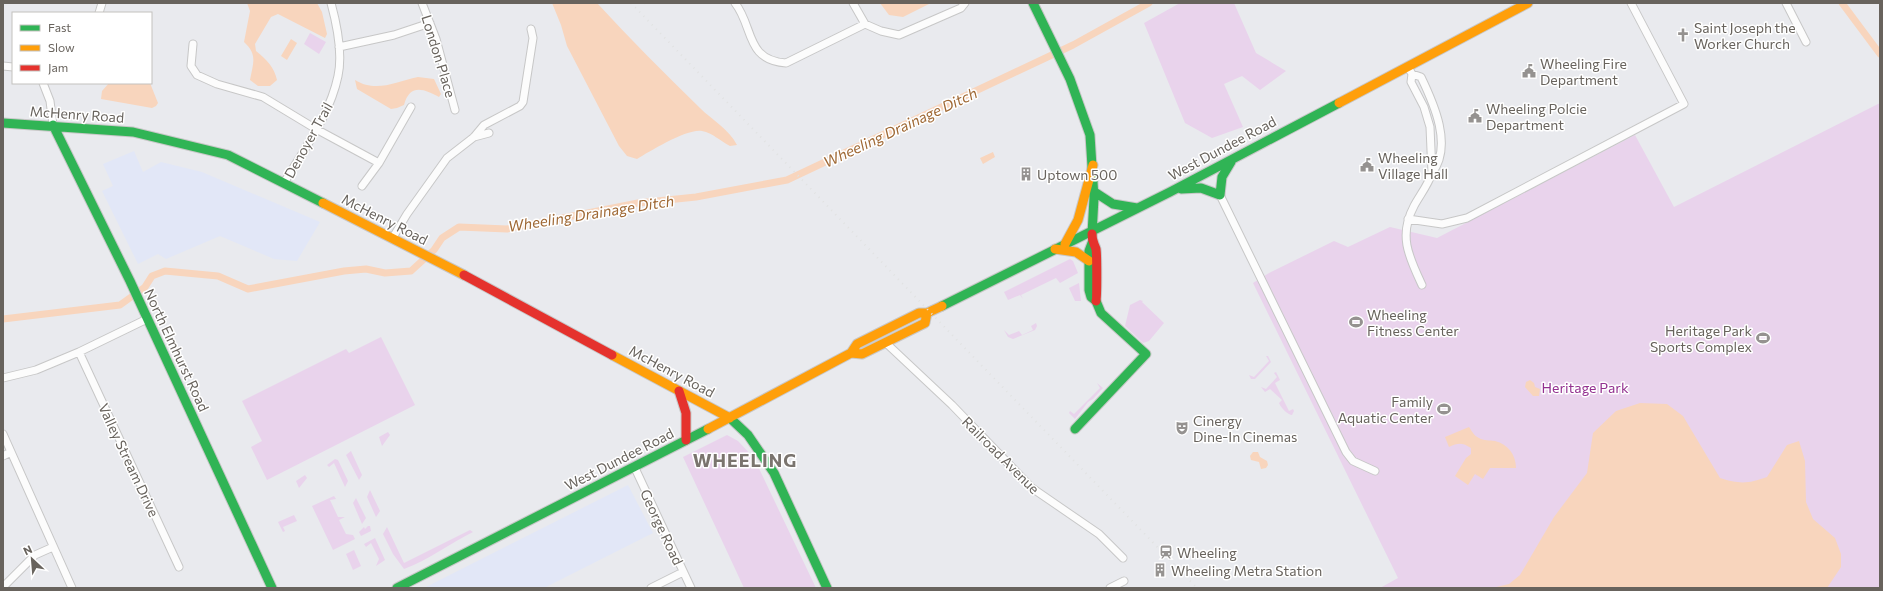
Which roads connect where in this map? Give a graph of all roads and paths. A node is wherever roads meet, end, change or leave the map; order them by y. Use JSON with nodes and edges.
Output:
{"nodes":[{"id":1,"x":331,"y":3,"type":"edge"},
{"id":2,"x":422,"y":3,"type":"edge"},
{"id":3,"x":735,"y":3,"type":"edge"},
{"id":4,"x":853,"y":3,"type":"edge"},
{"id":5,"x":965,"y":3,"type":"edge"},
{"id":6,"x":1033,"y":3,"type":"edge"},
{"id":7,"x":1528,"y":3,"type":"edge"},
{"id":8,"x":1631,"y":3,"type":"edge"},
{"id":9,"x":1787,"y":5,"type":"edge"},
{"id":10,"x":430,"y":23,"type":"junction"},
{"id":11,"x":866,"y":24,"type":"junction"},
{"id":12,"x":532,"y":29,"type":"dead end"},
{"id":13,"x":1806,"y":42,"type":"dead end"},
{"id":14,"x":193,"y":44,"type":"dead end"},
{"id":15,"x":339,"y":47,"type":"junction"},
{"id":16,"x":1410,"y":71,"type":"junction"},
{"id":17,"x":43,"y":84,"type":"edge"},
{"id":18,"x":411,"y":107,"type":"dead end"},
{"id":19,"x":455,"y":110,"type":"dead end"},
{"id":20,"x":3,"y":123,"type":"edge"},
{"id":21,"x":52,"y":125,"type":"junction"},
{"id":22,"x":316,"y":129,"type":"junction"},
{"id":23,"x":489,"y":133,"type":"dead end"},
{"id":24,"x":474,"y":137,"type":"junction"},
{"id":25,"x":1234,"y":158,"type":"junction"},
{"id":26,"x":379,"y":162,"type":"junction"},
{"id":27,"x":1092,"y":165,"type":"junction"},
{"id":28,"x":1432,"y":173,"type":"junction"},
{"id":29,"x":284,"y":183,"type":"junction"},
{"id":30,"x":362,"y":186,"type":"dead end"},
{"id":31,"x":1093,"y":191,"type":"junction"},
{"id":32,"x":1170,"y":192,"type":"junction"},
{"id":33,"x":1220,"y":195,"type":"junction"},
{"id":34,"x":1137,"y":208,"type":"junction"},
{"id":35,"x":1408,"y":219,"type":"junction"},
{"id":36,"x":1092,"y":231,"type":"junction"},
{"id":37,"x":392,"y":239,"type":"junction"},
{"id":38,"x":1092,"y":243,"type":"junction"},
{"id":39,"x":1065,"y":244,"type":"junction"},
{"id":40,"x":1055,"y":249,"type":"junction"},
{"id":41,"x":1089,"y":261,"type":"junction"},
{"id":42,"x":1422,"y":285,"type":"dead end"},
{"id":43,"x":1096,"y":302,"type":"junction"},
{"id":44,"x":927,"y":313,"type":"junction"},
{"id":45,"x":147,"y":320,"type":"junction"},
{"id":46,"x":886,"y":343,"type":"junction"},
{"id":47,"x":79,"y":352,"type":"junction"},
{"id":48,"x":851,"y":353,"type":"junction"},
{"id":49,"x":3,"y":378,"type":"edge"},
{"id":50,"x":679,"y":391,"type":"junction"},
{"id":51,"x":730,"y":418,"type":"junction"},
{"id":52,"x":1075,"y":429,"type":"dead end"},
{"id":53,"x":3,"y":434,"type":"edge"},
{"id":54,"x":686,"y":440,"type":"junction"},
{"id":55,"x":11,"y":452,"type":"junction"},
{"id":56,"x":3,"y":456,"type":"edge"},
{"id":57,"x":634,"y":466,"type":"junction"},
{"id":58,"x":1375,"y":471,"type":"dead end"},
{"id":59,"x":53,"y":547,"type":"junction"},
{"id":60,"x":1123,"y":558,"type":"dead end"},
{"id":61,"x":179,"y":567,"type":"dead end"},
{"id":62,"x":683,"y":572,"type":"junction"},
{"id":63,"x":1124,"y":581,"type":"dead end"},
{"id":64,"x":3,"y":587,"type":"edge"},
{"id":65,"x":72,"y":588,"type":"edge"},
{"id":66,"x":272,"y":588,"type":"edge"},
{"id":67,"x":398,"y":588,"type":"edge"},
{"id":68,"x":651,"y":588,"type":"edge"},
{"id":69,"x":691,"y":588,"type":"edge"},
{"id":70,"x":827,"y":588,"type":"edge"},
{"id":71,"x":1110,"y":588,"type":"edge"}],
"edges":[{"from":1,"to":15,"type":"street","name":"Denoyer Trail"},
{"from":2,"to":10,"type":"street","name":"London Place"},
{"from":3,"to":11,"type":"street"},
{"from":4,"to":11,"type":"street"},
{"from":5,"to":11,"type":"street"},
{"from":6,"to":27,"type":"main road"},
{"from":7,"to":16,"type":"main road","name":"West Dundee Road"},
{"from":8,"to":35,"type":"street"},
{"from":9,"to":13,"type":"street"},
{"from":10,"to":15,"type":"street"},
{"from":10,"to":19,"type":"street","name":"London Place"},
{"from":12,"to":24,"type":"street"},
{"from":14,"to":22,"type":"street"},
{"from":15,"to":22,"type":"street","name":"Denoyer Trail"},
{"from":16,"to":25,"type":"main road","name":"West Dundee Road"},
{"from":16,"to":28,"type":"street"},
{"from":16,"to":28,"type":"street"},
{"from":17,"to":21,"type":"street"},
{"from":18,"to":26,"type":"street"},
{"from":20,"to":21,"type":"main road","name":"McHenry Road"},
{"from":21,"to":29,"type":"main road","name":"McHenry Road"},
{"from":21,"to":45,"type":"main road","name":"North Elmhurst Road"},
{"from":22,"to":26,"type":"street"},
{"from":22,"to":29,"type":"street","name":"Denoyer Trail"},
{"from":23,"to":24,"type":"street"},
{"from":24,"to":37,"type":"street"},
{"from":25,"to":32,"type":"main road","name":"West Dundee Road"},
{"from":25,"to":33,"type":"main road"},
{"from":26,"to":30,"type":"street"},
{"from":27,"to":31,"type":"main road"},
{"from":27,"to":39,"type":"main road"},
{"from":28,"to":35,"type":"street"},
{"from":29,"to":37,"type":"main road","name":"McHenry Road"},
{"from":31,"to":34,"type":"main road"},
{"from":31,"to":36,"type":"main road"},
{"from":32,"to":33,"type":"main road"},
{"from":32,"to":34,"type":"main road","name":"West Dundee Road"},
{"from":33,"to":58,"type":"street"},
{"from":34,"to":36,"type":"main road","name":"West Dundee Road"},
{"from":35,"to":42,"type":"street"},
{"from":36,"to":38,"type":"main road"},
{"from":36,"to":39,"type":"main road","name":"West Dundee Road"},
{"from":37,"to":50,"type":"main road","name":"McHenry Road"},
{"from":38,"to":41,"type":"main road"},
{"from":38,"to":43,"type":"main road"},
{"from":39,"to":40,"type":"main road","name":"West Dundee Road"},
{"from":40,"to":41,"type":"main road"},
{"from":40,"to":44,"type":"main road","name":"West Dundee Road"},
{"from":41,"to":43,"type":"main road"},
{"from":43,"to":52,"type":"main road"},
{"from":44,"to":46,"type":"main road","name":"West Dundee Road"},
{"from":44,"to":48,"type":"main road","name":"West Dundee Road"},
{"from":45,"to":47,"type":"street"},
{"from":45,"to":66,"type":"main road","name":"North Elmhurst Road"},
{"from":46,"to":48,"type":"main road","name":"West Dundee Road"},
{"from":46,"to":60,"type":"street","name":"Railroad Avenue"},
{"from":47,"to":49,"type":"street"},
{"from":47,"to":61,"type":"street","name":"Valley Stream Drive"},
{"from":48,"to":51,"type":"main road","name":"West Dundee Road"},
{"from":50,"to":51,"type":"main road","name":"McHenry Road"},
{"from":50,"to":54,"type":"main road"},
{"from":51,"to":54,"type":"main road","name":"West Dundee Road"},
{"from":51,"to":70,"type":"main road","name":"McHenry Road"},
{"from":53,"to":55,"type":"street"},
{"from":54,"to":57,"type":"main road","name":"West Dundee Road"},
{"from":55,"to":56,"type":"street"},
{"from":55,"to":59,"type":"street"},
{"from":57,"to":62,"type":"street","name":"George Road"},
{"from":57,"to":67,"type":"main road","name":"West Dundee Road"},
{"from":59,"to":64,"type":"street"},
{"from":59,"to":65,"type":"street"},
{"from":62,"to":68,"type":"street"},
{"from":62,"to":69,"type":"street","name":"George Road"},
{"from":63,"to":71,"type":"street"}]}
